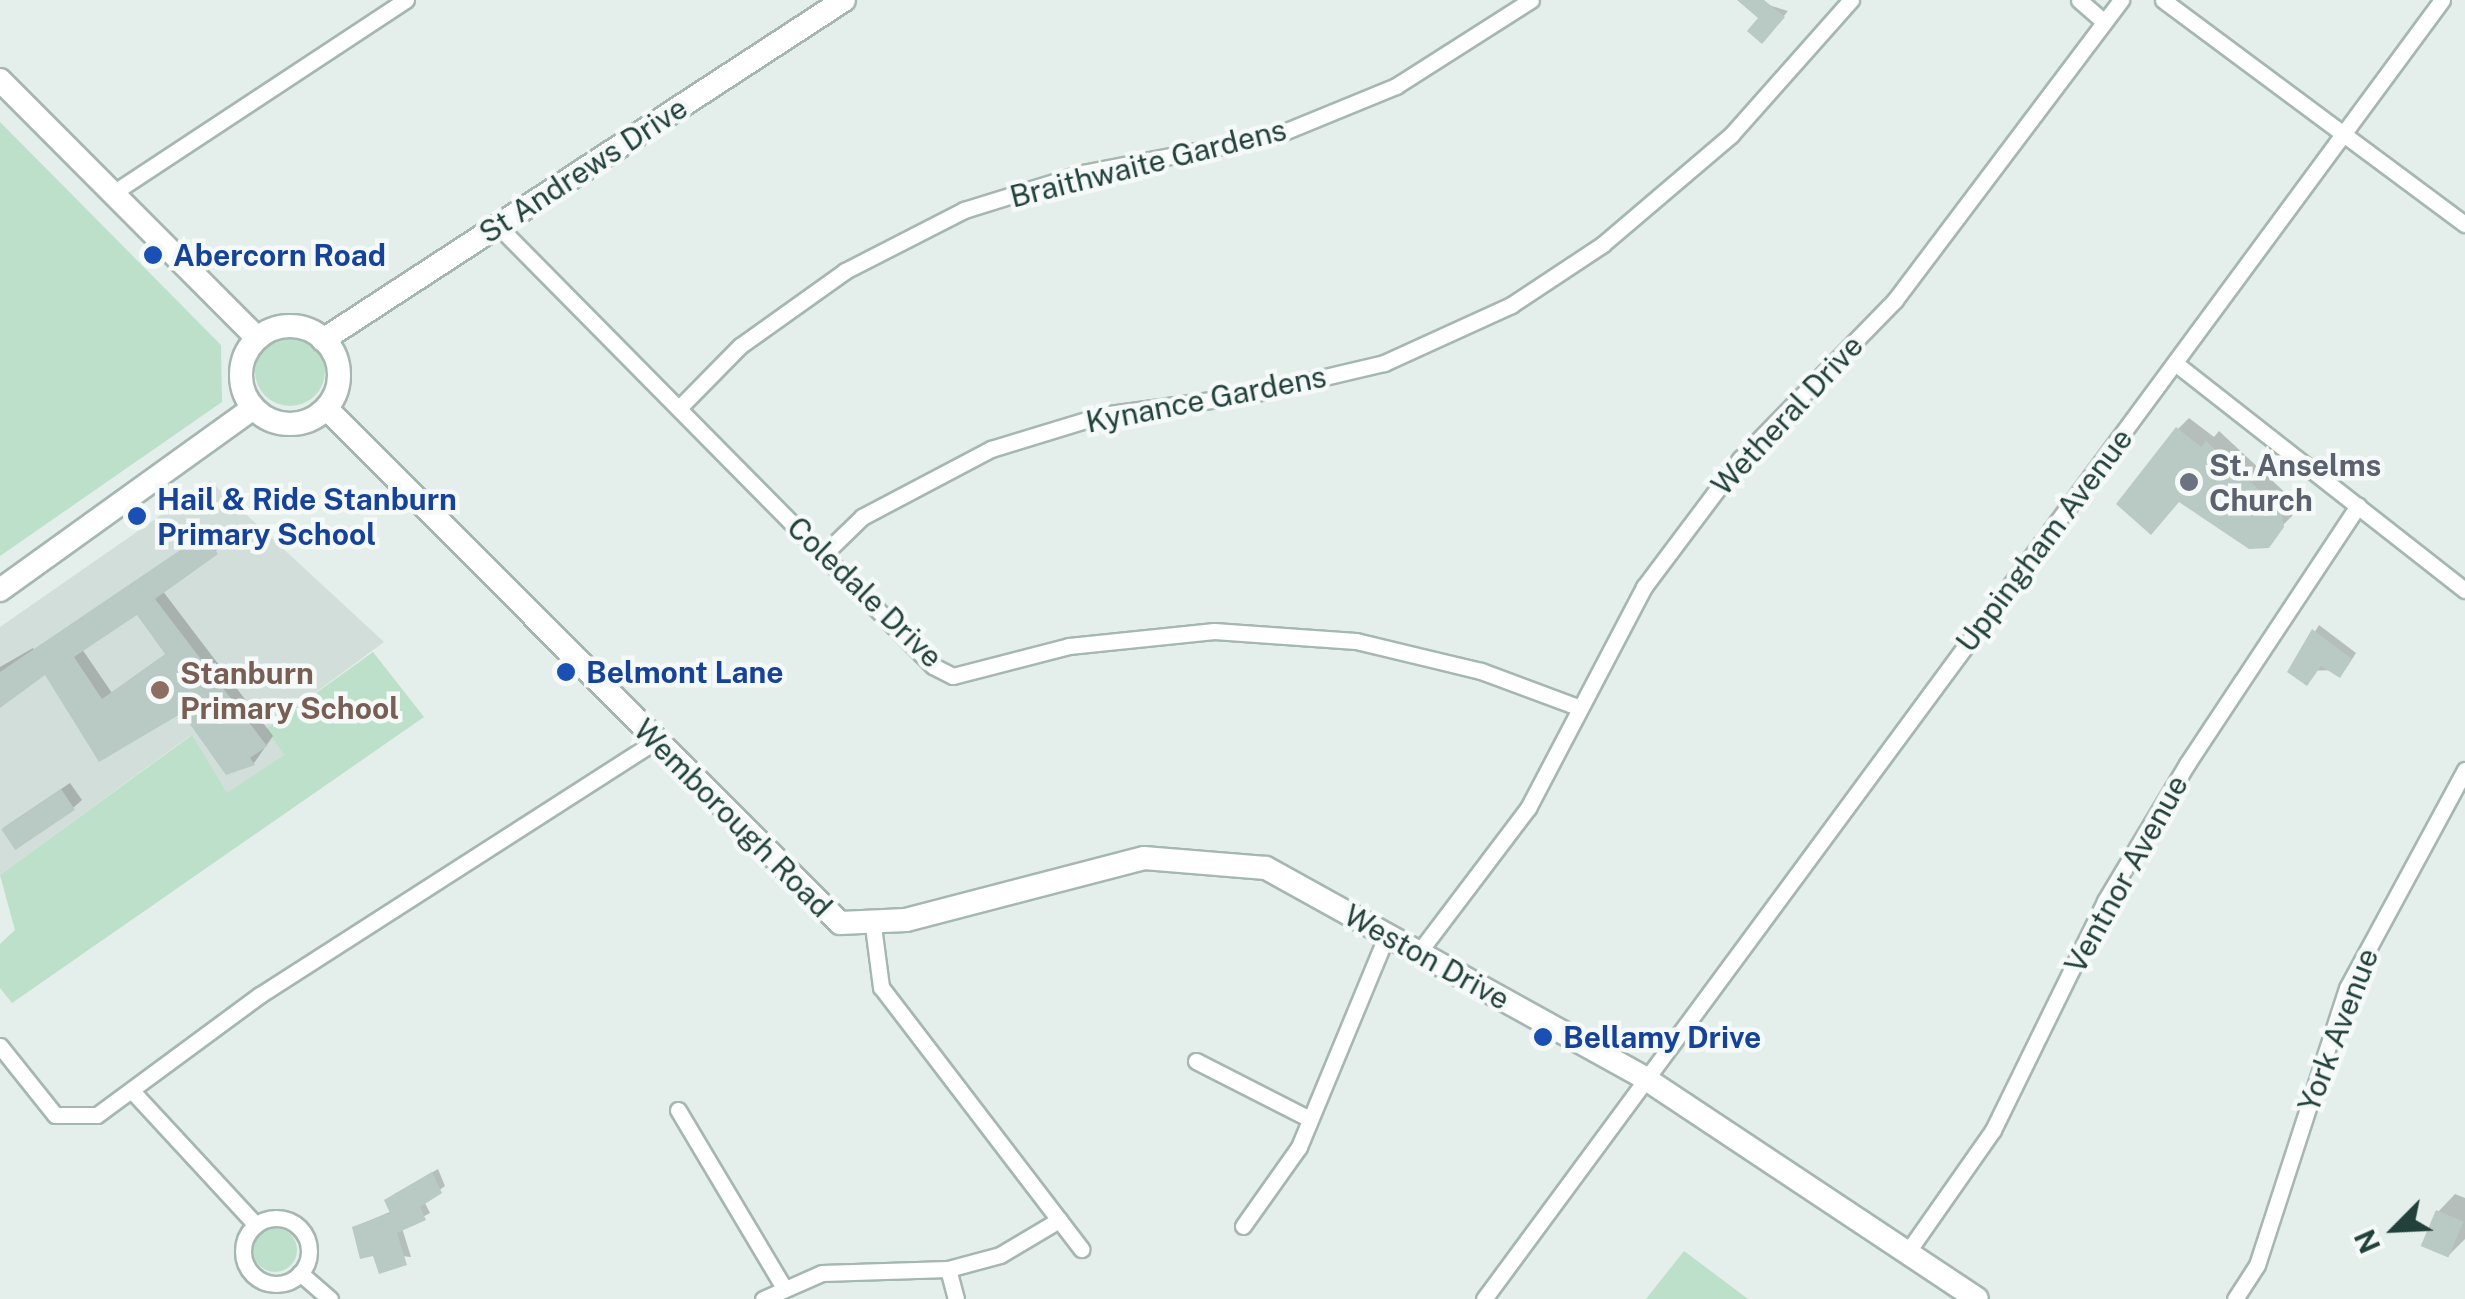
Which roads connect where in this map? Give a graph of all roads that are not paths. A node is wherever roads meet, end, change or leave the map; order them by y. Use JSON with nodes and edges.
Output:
{"nodes":[{"id":1,"x":406,"y":0,"type":"edge"},
{"id":2,"x":844,"y":0,"type":"edge"},
{"id":3,"x":1531,"y":0,"type":"edge"},
{"id":4,"x":1850,"y":0,"type":"edge"},
{"id":5,"x":2079,"y":0,"type":"edge"},
{"id":6,"x":2122,"y":0,"type":"edge"},
{"id":7,"x":2163,"y":0,"type":"edge"},
{"id":8,"x":2442,"y":0,"type":"edge"},
{"id":9,"x":387,"y":5,"type":"edge"},
{"id":10,"x":2104,"y":22,"type":"junction"},
{"id":11,"x":0,"y":80,"type":"edge"},
{"id":12,"x":2342,"y":132,"type":"junction"},
{"id":13,"x":113,"y":194,"type":"junction"},
{"id":14,"x":2465,"y":224,"type":"edge"},
{"id":15,"x":498,"y":225,"type":"junction"},
{"id":16,"x":257,"y":338,"type":"junction"},
{"id":17,"x":324,"y":340,"type":"junction"},
{"id":18,"x":2174,"y":363,"type":"junction"},
{"id":19,"x":253,"y":408,"type":"junction"},
{"id":20,"x":680,"y":408,"type":"junction"},
{"id":21,"x":327,"y":409,"type":"junction"},
{"id":22,"x":2358,"y":506,"type":"junction"},
{"id":23,"x":824,"y":554,"type":"junction"},
{"id":24,"x":0,"y":590,"type":"edge"},
{"id":25,"x":2465,"y":590,"type":"edge"},
{"id":26,"x":1575,"y":706,"type":"junction"},
{"id":27,"x":655,"y":741,"type":"junction"},
{"id":28,"x":2465,"y":770,"type":"edge"},
{"id":29,"x":873,"y":926,"type":"junction"},
{"id":30,"x":1387,"y":935,"type":"junction"},
{"id":31,"x":1419,"y":952,"type":"junction"},
{"id":32,"x":0,"y":1046,"type":"edge"},
{"id":33,"x":1196,"y":1061,"type":"dead end"},
{"id":34,"x":1646,"y":1080,"type":"junction"},
{"id":35,"x":132,"y":1092,"type":"junction"},
{"id":36,"x":678,"y":1110,"type":"dead end"},
{"id":37,"x":1310,"y":1119,"type":"junction"},
{"id":38,"x":1059,"y":1220,"type":"junction"},
{"id":39,"x":256,"y":1225,"type":"junction"},
{"id":40,"x":1243,"y":1226,"type":"dead end"},
{"id":41,"x":1081,"y":1250,"type":"dead end"},
{"id":42,"x":1909,"y":1250,"type":"junction"},
{"id":43,"x":948,"y":1270,"type":"junction"},
{"id":44,"x":300,"y":1273,"type":"junction"},
{"id":45,"x":782,"y":1286,"type":"junction"},
{"id":46,"x":330,"y":1299,"type":"edge"},
{"id":47,"x":763,"y":1299,"type":"edge"},
{"id":48,"x":956,"y":1299,"type":"edge"},
{"id":49,"x":1484,"y":1299,"type":"edge"},
{"id":50,"x":1977,"y":1299,"type":"edge"},
{"id":51,"x":2234,"y":1299,"type":"edge"}],
"edges":[{"from":1,"to":9,"type":"street"},
{"from":2,"to":15,"type":"street","name":"St Andrews Drive"},
{"from":3,"to":20,"type":"street","name":"Braithwaite Gardens"},
{"from":4,"to":23,"type":"street","name":"Kynance Gardens"},
{"from":5,"to":10,"type":"street"},
{"from":6,"to":10,"type":"street","name":"Wetheral Drive"},
{"from":7,"to":12,"type":"street"},
{"from":8,"to":12,"type":"street","name":"Uppingham Avenue"},
{"from":9,"to":13,"type":"street"},
{"from":10,"to":26,"type":"street","name":"Wetheral Drive"},
{"from":11,"to":13,"type":"street"},
{"from":12,"to":14,"type":"street"},
{"from":12,"to":18,"type":"street","name":"Uppingham Avenue"},
{"from":13,"to":16,"type":"street"},
{"from":15,"to":17,"type":"street","name":"St Andrews Drive"},
{"from":15,"to":20,"type":"street","name":"Coledale Drive"},
{"from":16,"to":17,"type":"street"},
{"from":16,"to":19,"type":"street"},
{"from":17,"to":21,"type":"street"},
{"from":18,"to":22,"type":"street"},
{"from":18,"to":34,"type":"street","name":"Uppingham Avenue"},
{"from":19,"to":21,"type":"street"},
{"from":19,"to":24,"type":"street"},
{"from":20,"to":23,"type":"street","name":"Coledale Drive"},
{"from":21,"to":27,"type":"street","name":"Wemborough Road"},
{"from":22,"to":25,"type":"street"},
{"from":22,"to":42,"type":"street","name":"Ventnor Avenue"},
{"from":23,"to":26,"type":"street","name":"Coledale Drive"},
{"from":26,"to":31,"type":"street","name":"Wetheral Drive"},
{"from":27,"to":29,"type":"street","name":"Wemborough Road"},
{"from":27,"to":35,"type":"street"},
{"from":28,"to":51,"type":"street","name":"York Avenue"},
{"from":29,"to":30,"type":"street","name":"Weston Drive"},
{"from":29,"to":38,"type":"street","name":"Wemborough Road"},
{"from":30,"to":31,"type":"street","name":"Weston Drive"},
{"from":30,"to":37,"type":"street"},
{"from":31,"to":34,"type":"street","name":"Weston Drive"},
{"from":32,"to":35,"type":"street"},
{"from":33,"to":37,"type":"street"},
{"from":34,"to":42,"type":"street","name":"Weston Drive"},
{"from":34,"to":49,"type":"street"},
{"from":35,"to":39,"type":"street"},
{"from":36,"to":45,"type":"street"},
{"from":37,"to":40,"type":"street"},
{"from":38,"to":41,"type":"street","name":"Wemborough Road"},
{"from":38,"to":43,"type":"street"},
{"from":39,"to":44,"type":"street"},
{"from":39,"to":44,"type":"street"},
{"from":42,"to":50,"type":"street","name":"Weston Drive"},
{"from":43,"to":45,"type":"street"},
{"from":43,"to":48,"type":"street"},
{"from":44,"to":46,"type":"street"},
{"from":45,"to":47,"type":"street"}]}
